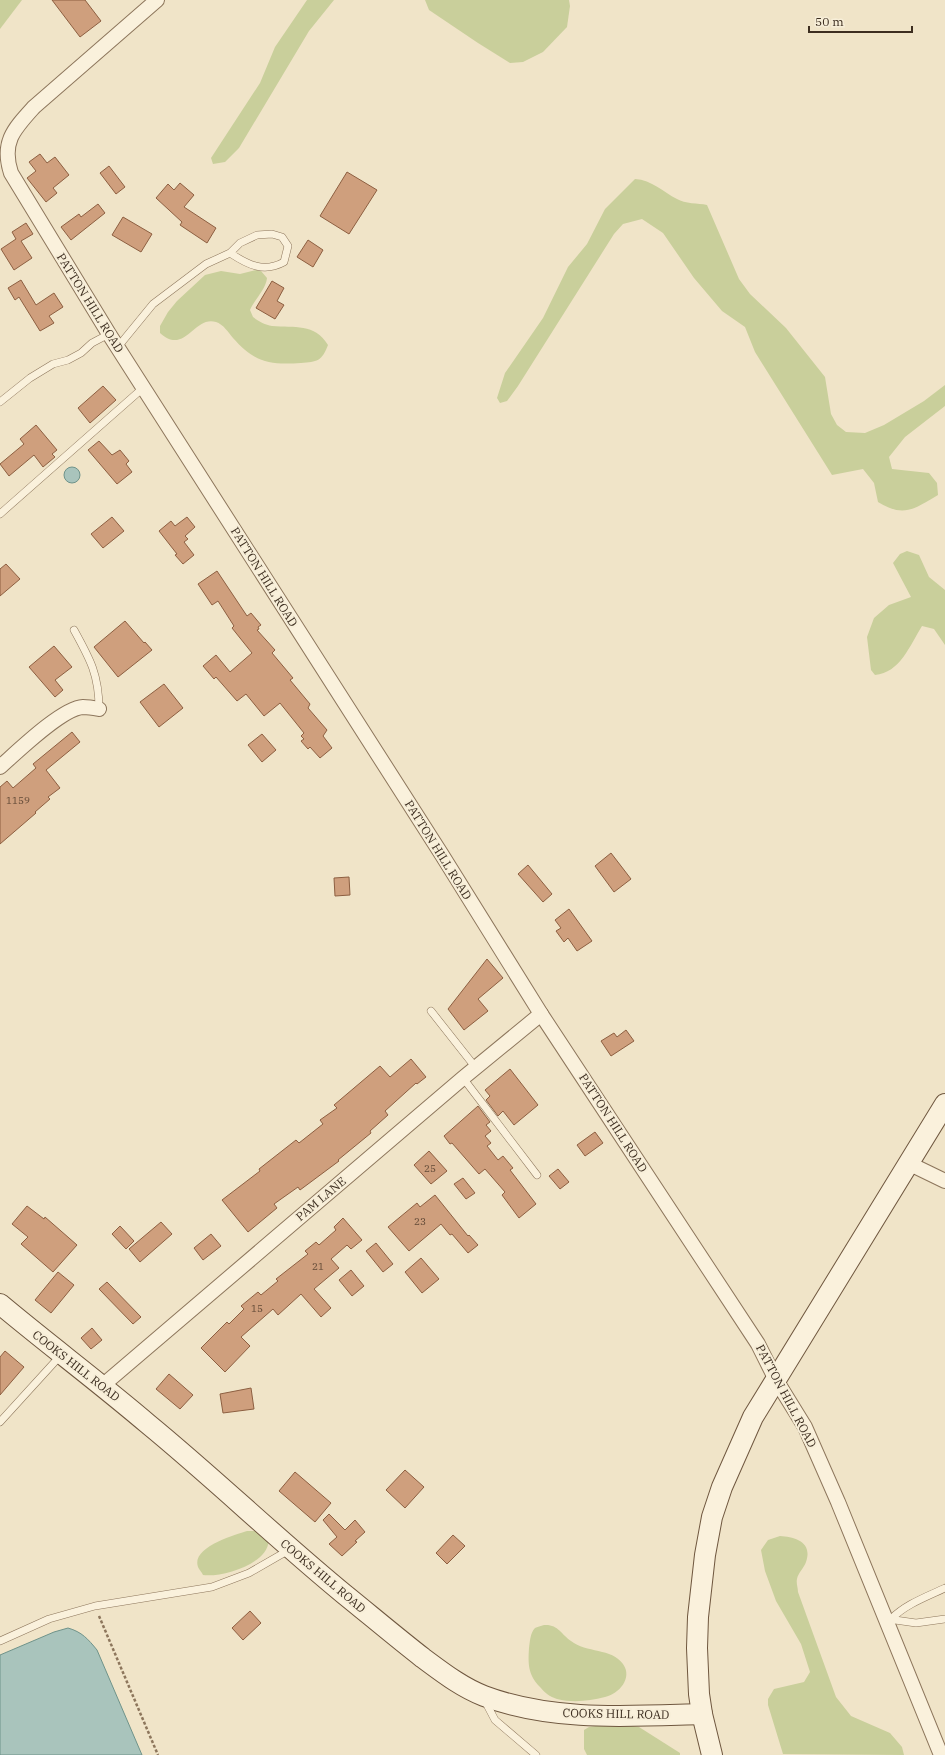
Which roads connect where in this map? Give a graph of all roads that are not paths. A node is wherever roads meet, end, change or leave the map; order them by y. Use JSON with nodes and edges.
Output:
{"nodes":[{"id":1,"x":157,"y":0,"type":"edge"},
{"id":2,"x":3,"y":155,"type":"edge"},
{"id":3,"x":230,"y":253,"type":"junction"},
{"id":4,"x":109,"y":334,"type":"junction"},
{"id":5,"x":117,"y":348,"type":"junction"},
{"id":6,"x":143,"y":388,"type":"junction"},
{"id":7,"x":0,"y":402,"type":"edge"},
{"id":8,"x":0,"y":514,"type":"edge"},
{"id":9,"x":74,"y":630,"type":"dead end"},
{"id":10,"x":99,"y":709,"type":"joint"},
{"id":11,"x":0,"y":767,"type":"edge"},
{"id":12,"x":431,"y":1011,"type":"dead end"},
{"id":13,"x":541,"y":1014,"type":"junction"},
{"id":14,"x":476,"y":1068,"type":"junction"},
{"id":15,"x":463,"y":1078,"type":"junction"},
{"id":16,"x":945,"y":1104,"type":"edge"},
{"id":17,"x":910,"y":1164,"type":"junction"},
{"id":18,"x":537,"y":1175,"type":"dead end"},
{"id":19,"x":945,"y":1181,"type":"edge"},
{"id":20,"x":0,"y":1304,"type":"edge"},
{"id":21,"x":61,"y":1355,"type":"junction"},
{"id":22,"x":776,"y":1380,"type":"junction"},
{"id":23,"x":102,"y":1386,"type":"junction"},
{"id":24,"x":0,"y":1422,"type":"edge"},
{"id":25,"x":289,"y":1549,"type":"junction"},
{"id":26,"x":945,"y":1588,"type":"edge"},
{"id":27,"x":888,"y":1619,"type":"junction"},
{"id":28,"x":945,"y":1619,"type":"edge"},
{"id":29,"x":0,"y":1641,"type":"edge"},
{"id":30,"x":482,"y":1695,"type":"junction"},
{"id":31,"x":702,"y":1714,"type":"junction"},
{"id":32,"x":536,"y":1755,"type":"edge"},
{"id":33,"x":712,"y":1755,"type":"edge"},
{"id":34,"x":941,"y":1755,"type":"edge"}],
"edges":[{"from":1,"to":2,"type":"street","name":"PATTON HILL ROAD"},
{"from":2,"to":4,"type":"street","name":"PATTON HILL ROAD"},
{"from":3,"to":3,"type":"lane"},
{"from":3,"to":5,"type":"lane"},
{"from":4,"to":5,"type":"street","name":"PATTON HILL ROAD"},
{"from":4,"to":7,"type":"lane"},
{"from":5,"to":6,"type":"street","name":"PATTON HILL ROAD"},
{"from":6,"to":8,"type":"lane"},
{"from":6,"to":13,"type":"street","name":"PATTON HILL ROAD"},
{"from":9,"to":10,"type":"lane"},
{"from":10,"to":11,"type":"street"},
{"from":12,"to":14,"type":"lane"},
{"from":13,"to":14,"type":"street","name":"PAM LANE"},
{"from":13,"to":22,"type":"street","name":"PATTON HILL ROAD"},
{"from":14,"to":15,"type":"street","name":"PAM LANE"},
{"from":15,"to":18,"type":"lane"},
{"from":15,"to":23,"type":"street","name":"PAM LANE"},
{"from":16,"to":17,"type":"street"},
{"from":17,"to":19,"type":"street"},
{"from":17,"to":22,"type":"street"},
{"from":20,"to":21,"type":"street","name":"COOKS HILL ROAD"},
{"from":21,"to":23,"type":"street","name":"COOKS HILL ROAD"},
{"from":21,"to":24,"type":"lane"},
{"from":22,"to":27,"type":"street","name":"PATTON HILL ROAD"},
{"from":22,"to":31,"type":"street"},
{"from":23,"to":25,"type":"street","name":"COOKS HILL ROAD"},
{"from":25,"to":29,"type":"lane"},
{"from":25,"to":30,"type":"street","name":"COOKS HILL ROAD"},
{"from":26,"to":27,"type":"lane"},
{"from":27,"to":28,"type":"lane"},
{"from":27,"to":34,"type":"street","name":"PATTON HILL ROAD"},
{"from":30,"to":31,"type":"street","name":"COOKS HILL ROAD"},
{"from":30,"to":32,"type":"lane"},
{"from":31,"to":33,"type":"street"}]}
